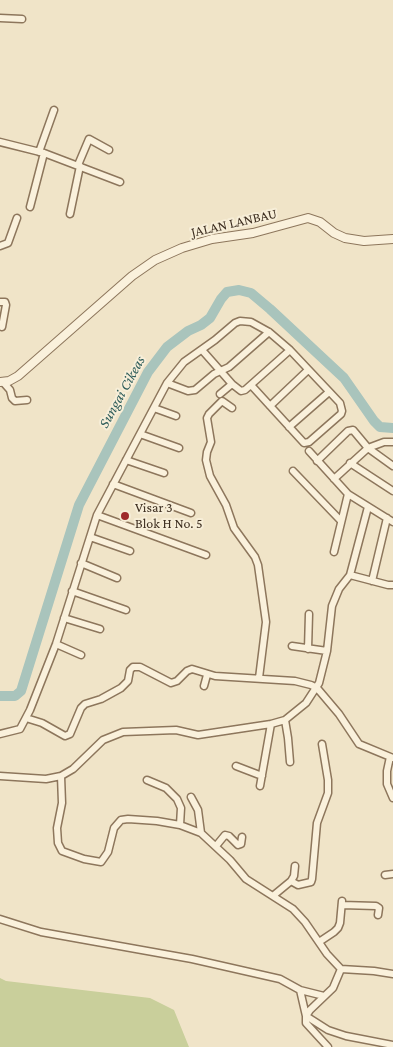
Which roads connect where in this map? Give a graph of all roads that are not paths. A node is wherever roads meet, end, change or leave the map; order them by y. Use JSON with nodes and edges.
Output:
{"nodes":[{"id":1,"x":0,"y":18,"type":"edge"},
{"id":2,"x":22,"y":20,"type":"dead end"},
{"id":3,"x":54,"y":110,"type":"dead end"},
{"id":4,"x":0,"y":142,"type":"edge"},
{"id":5,"x":109,"y":150,"type":"dead end"},
{"id":6,"x":41,"y":153,"type":"junction"},
{"id":7,"x":79,"y":166,"type":"junction"},
{"id":8,"x":120,"y":182,"type":"dead end"},
{"id":9,"x":30,"y":207,"type":"dead end"},
{"id":10,"x":70,"y":214,"type":"dead end"},
{"id":11,"x":17,"y":218,"type":"dead end"},
{"id":12,"x":393,"y":239,"type":"edge"},
{"id":13,"x":0,"y":246,"type":"edge"},
{"id":14,"x":0,"y":302,"type":"edge"},
{"id":15,"x":2,"y":327,"type":"dead end"},
{"id":16,"x":269,"y":332,"type":"junction"},
{"id":17,"x":202,"y":350,"type":"junction"},
{"id":18,"x":290,"y":350,"type":"junction"},
{"id":19,"x":308,"y":370,"type":"junction"},
{"id":20,"x":221,"y":371,"type":"junction"},
{"id":21,"x":1,"y":382,"type":"edge"},
{"id":22,"x":167,"y":383,"type":"junction"},
{"id":23,"x":232,"y":384,"type":"junction"},
{"id":24,"x":251,"y":385,"type":"junction"},
{"id":25,"x":329,"y":392,"type":"junction"},
{"id":26,"x":220,"y":394,"type":"dead end"},
{"id":27,"x":27,"y":400,"type":"dead end"},
{"id":28,"x":270,"y":406,"type":"junction"},
{"id":29,"x":154,"y":408,"type":"junction"},
{"id":30,"x":232,"y":408,"type":"dead end"},
{"id":31,"x":176,"y":416,"type":"dead end"},
{"id":32,"x":289,"y":427,"type":"junction"},
{"id":33,"x":140,"y":434,"type":"junction"},
{"id":34,"x":393,"y":442,"type":"edge"},
{"id":35,"x":179,"y":448,"type":"dead end"},
{"id":36,"x":368,"y":448,"type":"junction"},
{"id":37,"x":309,"y":451,"type":"dead end"},
{"id":38,"x":126,"y":460,"type":"junction"},
{"id":39,"x":317,"y":461,"type":"junction"},
{"id":40,"x":350,"y":463,"type":"junction"},
{"id":41,"x":393,"y":466,"type":"edge"},
{"id":42,"x":293,"y":471,"type":"dead end"},
{"id":43,"x":164,"y":474,"type":"dead end"},
{"id":44,"x":334,"y":479,"type":"junction"},
{"id":45,"x":113,"y":484,"type":"junction"},
{"id":46,"x":393,"y":491,"type":"edge"},
{"id":47,"x":348,"y":494,"type":"junction"},
{"id":48,"x":368,"y":507,"type":"junction"},
{"id":49,"x":191,"y":513,"type":"dead end"},
{"id":50,"x":97,"y":515,"type":"junction"},
{"id":51,"x":390,"y":520,"type":"edge"},
{"id":52,"x":341,"y":521,"type":"junction"},
{"id":53,"x":90,"y":537,"type":"junction"},
{"id":54,"x":130,"y":551,"type":"dead end"},
{"id":55,"x":334,"y":552,"type":"dead end"},
{"id":56,"x":206,"y":555,"type":"dead end"},
{"id":57,"x":82,"y":564,"type":"junction"},
{"id":58,"x":350,"y":576,"type":"junction"},
{"id":59,"x":117,"y":578,"type":"dead end"},
{"id":60,"x":372,"y":581,"type":"junction"},
{"id":61,"x":393,"y":585,"type":"edge"},
{"id":62,"x":72,"y":591,"type":"junction"},
{"id":63,"x":126,"y":610,"type":"dead end"},
{"id":64,"x":309,"y":614,"type":"dead end"},
{"id":65,"x":64,"y":618,"type":"junction"},
{"id":66,"x":100,"y":629,"type":"dead end"},
{"id":67,"x":56,"y":644,"type":"junction"},
{"id":68,"x":292,"y":646,"type":"dead end"},
{"id":69,"x":308,"y":649,"type":"junction"},
{"id":70,"x":327,"y":650,"type":"junction"},
{"id":71,"x":81,"y":655,"type":"dead end"},
{"id":72,"x":207,"y":674,"type":"junction"},
{"id":73,"x":259,"y":678,"type":"junction"},
{"id":74,"x":204,"y":686,"type":"dead end"},
{"id":75,"x":317,"y":688,"type":"junction"},
{"id":76,"x":26,"y":718,"type":"junction"},
{"id":77,"x":285,"y":720,"type":"junction"},
{"id":78,"x":271,"y":724,"type":"junction"},
{"id":79,"x":0,"y":734,"type":"edge"},
{"id":80,"x":322,"y":744,"type":"dead end"},
{"id":81,"x":391,"y":758,"type":"edge"},
{"id":82,"x":290,"y":762,"type":"dead end"},
{"id":83,"x":236,"y":766,"type":"dead end"},
{"id":84,"x":0,"y":776,"type":"edge"},
{"id":85,"x":61,"y":776,"type":"junction"},
{"id":86,"x":262,"y":776,"type":"junction"},
{"id":87,"x":147,"y":780,"type":"dead end"},
{"id":88,"x":260,"y":786,"type":"dead end"},
{"id":89,"x":190,"y":797,"type":"dead end"},
{"id":90,"x":393,"y":798,"type":"edge"},
{"id":91,"x":180,"y":825,"type":"junction"},
{"id":92,"x":201,"y":833,"type":"junction"},
{"id":93,"x":242,"y":837,"type":"dead end"},
{"id":94,"x":216,"y":846,"type":"junction"},
{"id":95,"x":295,"y":866,"type":"dead end"},
{"id":96,"x":385,"y":874,"type":"dead end"},
{"id":97,"x":393,"y":874,"type":"edge"},
{"id":98,"x":291,"y":881,"type":"junction"},
{"id":99,"x":274,"y":895,"type":"junction"},
{"id":100,"x":378,"y":915,"type":"dead end"},
{"id":101,"x":0,"y":919,"type":"edge"},
{"id":102,"x":319,"y":942,"type":"junction"},
{"id":103,"x":341,"y":970,"type":"junction"},
{"id":104,"x":393,"y":974,"type":"edge"},
{"id":105,"x":300,"y":990,"type":"junction"},
{"id":106,"x":324,"y":996,"type":"junction"},
{"id":107,"x":306,"y":1016,"type":"junction"},
{"id":108,"x":393,"y":1045,"type":"edge"},
{"id":109,"x":328,"y":1047,"type":"edge"}],
"edges":[{"from":1,"to":2,"type":"street"},
{"from":3,"to":6,"type":"street"},
{"from":4,"to":6,"type":"street"},
{"from":5,"to":7,"type":"street"},
{"from":6,"to":7,"type":"street"},
{"from":6,"to":9,"type":"street"},
{"from":7,"to":8,"type":"street"},
{"from":7,"to":10,"type":"street"},
{"from":11,"to":13,"type":"street"},
{"from":12,"to":21,"type":"street","name":"JALAN LANBAU"},
{"from":14,"to":15,"type":"street"},
{"from":16,"to":17,"type":"street"},
{"from":16,"to":18,"type":"street"},
{"from":16,"to":20,"type":"street"},
{"from":17,"to":20,"type":"street"},
{"from":17,"to":22,"type":"street"},
{"from":18,"to":19,"type":"street"},
{"from":18,"to":24,"type":"street"},
{"from":19,"to":25,"type":"street"},
{"from":19,"to":28,"type":"street"},
{"from":20,"to":22,"type":"street"},
{"from":20,"to":23,"type":"street"},
{"from":21,"to":27,"type":"street"},
{"from":22,"to":29,"type":"street"},
{"from":23,"to":24,"type":"street"},
{"from":23,"to":26,"type":"street"},
{"from":24,"to":28,"type":"street"},
{"from":25,"to":32,"type":"street"},
{"from":25,"to":32,"type":"street"},
{"from":28,"to":32,"type":"street"},
{"from":29,"to":31,"type":"street"},
{"from":29,"to":33,"type":"street"},
{"from":30,"to":73,"type":"street"},
{"from":33,"to":35,"type":"street"},
{"from":33,"to":38,"type":"street"},
{"from":34,"to":36,"type":"street"},
{"from":36,"to":39,"type":"street"},
{"from":36,"to":40,"type":"street"},
{"from":36,"to":41,"type":"street"},
{"from":37,"to":39,"type":"street"},
{"from":38,"to":43,"type":"street"},
{"from":38,"to":45,"type":"street"},
{"from":39,"to":44,"type":"street"},
{"from":40,"to":44,"type":"street"},
{"from":40,"to":46,"type":"street"},
{"from":42,"to":52,"type":"street"},
{"from":44,"to":47,"type":"street"},
{"from":45,"to":49,"type":"street"},
{"from":45,"to":50,"type":"street"},
{"from":47,"to":48,"type":"street"},
{"from":47,"to":52,"type":"street"},
{"from":48,"to":51,"type":"street"},
{"from":48,"to":58,"type":"street"},
{"from":50,"to":53,"type":"street"},
{"from":50,"to":56,"type":"street"},
{"from":51,"to":60,"type":"street"},
{"from":52,"to":55,"type":"street"},
{"from":53,"to":54,"type":"street"},
{"from":53,"to":57,"type":"street"},
{"from":57,"to":59,"type":"street"},
{"from":57,"to":62,"type":"street"},
{"from":58,"to":60,"type":"street"},
{"from":58,"to":70,"type":"street"},
{"from":60,"to":61,"type":"street"},
{"from":62,"to":63,"type":"street"},
{"from":62,"to":65,"type":"street"},
{"from":64,"to":69,"type":"street"},
{"from":65,"to":66,"type":"street"},
{"from":65,"to":67,"type":"street"},
{"from":67,"to":71,"type":"street"},
{"from":67,"to":76,"type":"street"},
{"from":68,"to":69,"type":"street"},
{"from":69,"to":70,"type":"street"},
{"from":70,"to":75,"type":"street"},
{"from":72,"to":73,"type":"street"},
{"from":72,"to":74,"type":"street"},
{"from":72,"to":76,"type":"street"},
{"from":73,"to":75,"type":"street"},
{"from":75,"to":77,"type":"street"},
{"from":75,"to":81,"type":"street"},
{"from":76,"to":79,"type":"street"},
{"from":77,"to":78,"type":"street"},
{"from":77,"to":82,"type":"street"},
{"from":78,"to":85,"type":"street"},
{"from":78,"to":86,"type":"street"},
{"from":80,"to":98,"type":"street"},
{"from":81,"to":90,"type":"street"},
{"from":83,"to":86,"type":"street"},
{"from":84,"to":85,"type":"street"},
{"from":85,"to":91,"type":"street"},
{"from":86,"to":88,"type":"street"},
{"from":87,"to":91,"type":"street"},
{"from":89,"to":92,"type":"street"},
{"from":91,"to":92,"type":"street"},
{"from":92,"to":94,"type":"street"},
{"from":93,"to":94,"type":"street"},
{"from":94,"to":99,"type":"street"},
{"from":95,"to":98,"type":"street"},
{"from":96,"to":97,"type":"street"},
{"from":98,"to":99,"type":"street"},
{"from":99,"to":102,"type":"street"},
{"from":100,"to":102,"type":"street"},
{"from":101,"to":105,"type":"street"},
{"from":102,"to":103,"type":"street"},
{"from":103,"to":104,"type":"street"},
{"from":103,"to":106,"type":"street"},
{"from":105,"to":106,"type":"street"},
{"from":105,"to":107,"type":"street"},
{"from":106,"to":107,"type":"street"},
{"from":107,"to":108,"type":"street"},
{"from":107,"to":109,"type":"street"}]}
